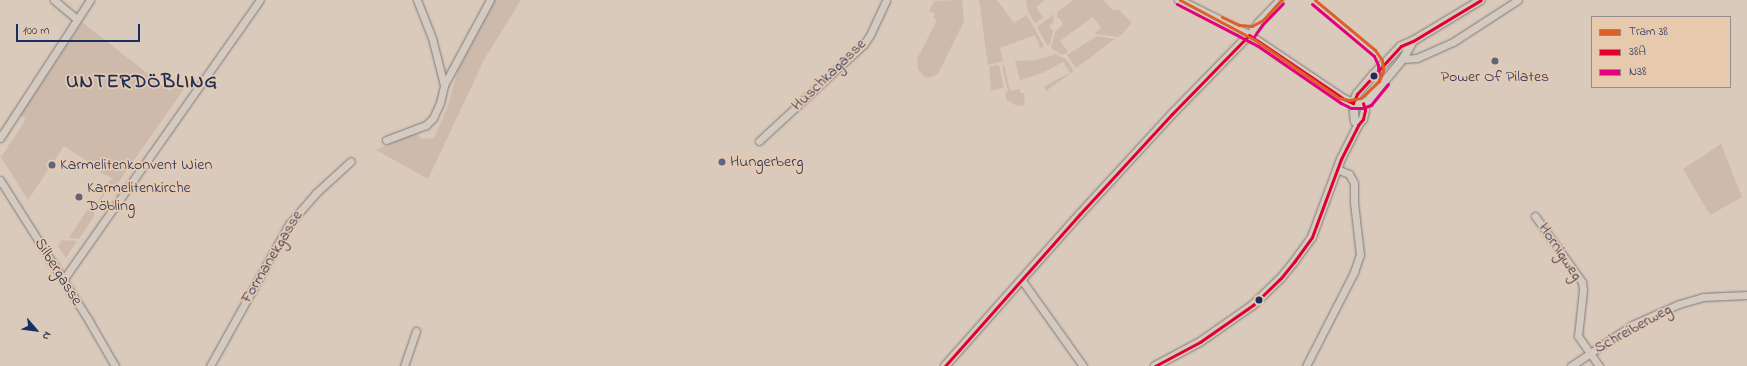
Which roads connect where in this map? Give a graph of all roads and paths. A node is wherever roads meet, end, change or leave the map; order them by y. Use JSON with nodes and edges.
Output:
{"nodes":[{"id":1,"x":54,"y":0,"type":"edge"},
{"id":2,"x":90,"y":0,"type":"edge"},
{"id":3,"x":260,"y":0,"type":"edge"},
{"id":4,"x":417,"y":0,"type":"edge"},
{"id":5,"x":490,"y":0,"type":"edge"},
{"id":6,"x":886,"y":0,"type":"edge"},
{"id":7,"x":1179,"y":0,"type":"edge"},
{"id":8,"x":1279,"y":0,"type":"edge"},
{"id":9,"x":1481,"y":0,"type":"edge"},
{"id":10,"x":1518,"y":0,"type":"edge"},
{"id":11,"x":77,"y":19,"type":"junction"},
{"id":12,"x":1249,"y":35,"type":"junction"},
{"id":13,"x":1413,"y":41,"type":"junction"},
{"id":14,"x":1403,"y":59,"type":"junction"},
{"id":15,"x":444,"y":85,"type":"junction"},
{"id":16,"x":1353,"y":103,"type":"junction"},
{"id":17,"x":1363,"y":104,"type":"junction"},
{"id":18,"x":1358,"y":125,"type":"junction"},
{"id":19,"x":0,"y":138,"type":"edge"},
{"id":20,"x":386,"y":140,"type":"dead end"},
{"id":21,"x":759,"y":141,"type":"dead end"},
{"id":22,"x":351,"y":161,"type":"dead end"},
{"id":23,"x":1337,"y":169,"type":"junction"},
{"id":24,"x":0,"y":180,"type":"edge"},
{"id":25,"x":1535,"y":216,"type":"dead end"},
{"id":26,"x":1021,"y":279,"type":"junction"},
{"id":27,"x":63,"y":280,"type":"junction"},
{"id":28,"x":1747,"y":295,"type":"edge"},
{"id":29,"x":416,"y":331,"type":"dead end"},
{"id":30,"x":1588,"y":353,"type":"junction"},
{"id":31,"x":115,"y":366,"type":"edge"},
{"id":32,"x":210,"y":366,"type":"edge"},
{"id":33,"x":404,"y":366,"type":"edge"},
{"id":34,"x":945,"y":366,"type":"edge"},
{"id":35,"x":1083,"y":366,"type":"edge"},
{"id":36,"x":1155,"y":366,"type":"edge"},
{"id":37,"x":1306,"y":366,"type":"edge"},
{"id":38,"x":1571,"y":366,"type":"edge"},
{"id":39,"x":1599,"y":366,"type":"edge"}],
"edges":[{"from":1,"to":11,"type":"street"},
{"from":2,"to":11,"type":"street"},
{"from":3,"to":27,"type":"street"},
{"from":4,"to":15,"type":"street"},
{"from":5,"to":15,"type":"street"},
{"from":6,"to":21,"type":"street","name":"Huschkagasse"},
{"from":7,"to":12,"type":"street"},
{"from":8,"to":12,"type":"street"},
{"from":9,"to":13,"type":"street"},
{"from":10,"to":14,"type":"street"},
{"from":11,"to":19,"type":"street"},
{"from":12,"to":16,"type":"street"},
{"from":12,"to":26,"type":"street"},
{"from":13,"to":14,"type":"street"},
{"from":13,"to":16,"type":"street"},
{"from":14,"to":17,"type":"street"},
{"from":15,"to":20,"type":"street"},
{"from":16,"to":17,"type":"street"},
{"from":16,"to":18,"type":"street"},
{"from":17,"to":18,"type":"street"},
{"from":18,"to":23,"type":"street"},
{"from":22,"to":32,"type":"street","name":"Formanekgasse"},
{"from":23,"to":36,"type":"street"},
{"from":23,"to":37,"type":"street"},
{"from":24,"to":27,"type":"street","name":"Silbergasse"},
{"from":25,"to":30,"type":"street","name":"Hornigweg"},
{"from":26,"to":34,"type":"street"},
{"from":26,"to":35,"type":"street"},
{"from":27,"to":31,"type":"street","name":"Silbergasse"},
{"from":28,"to":30,"type":"street","name":"Schreiberweg"},
{"from":29,"to":33,"type":"street"},
{"from":30,"to":38,"type":"street","name":"Schreiberweg"},
{"from":30,"to":39,"type":"street"}]}
